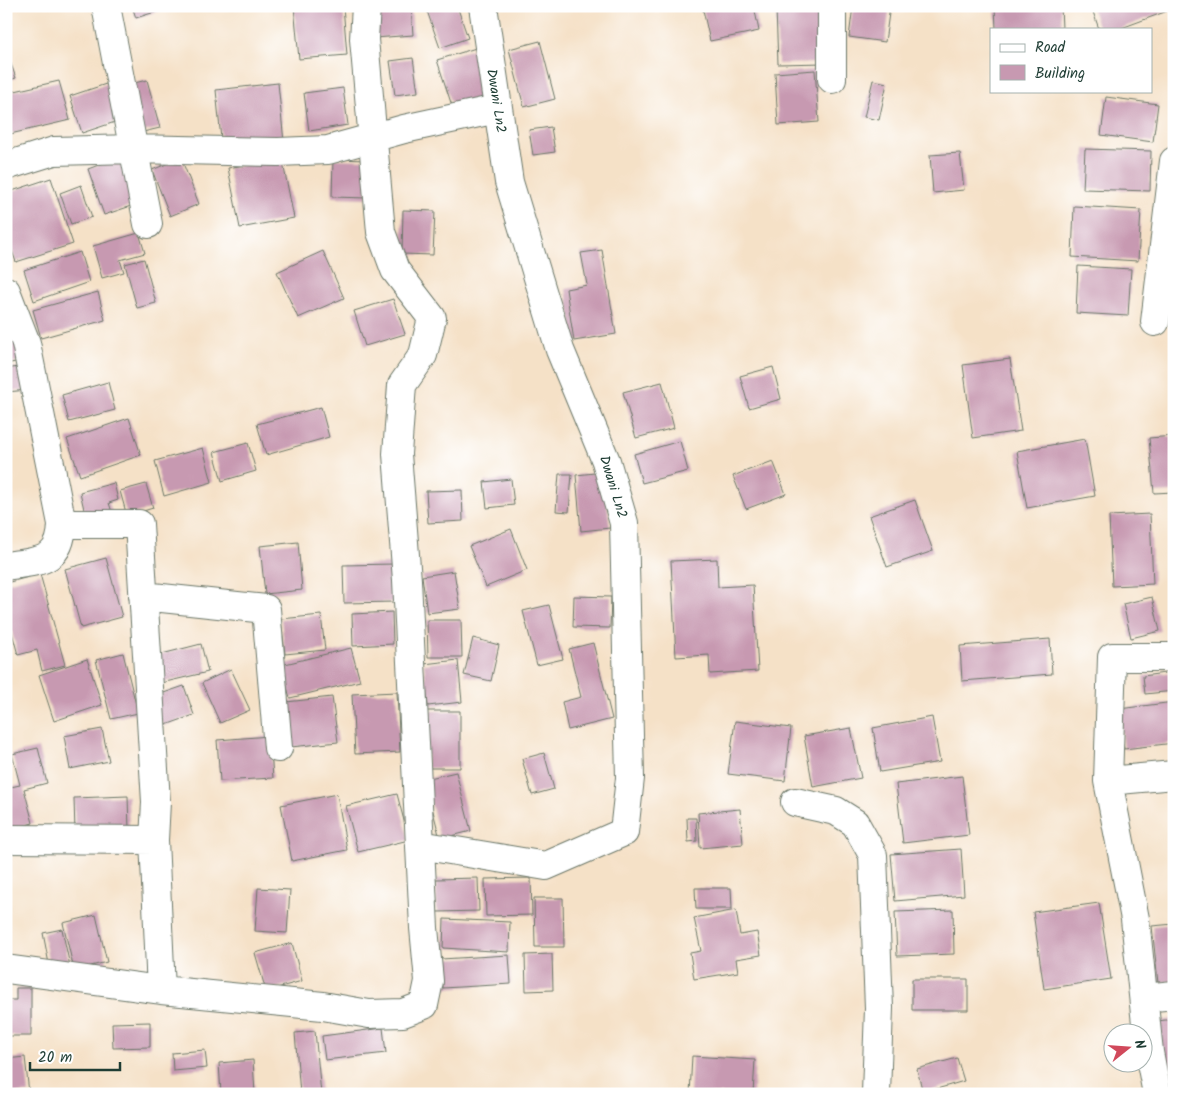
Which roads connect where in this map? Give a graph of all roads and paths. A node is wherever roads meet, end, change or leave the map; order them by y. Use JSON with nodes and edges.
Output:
{"nodes":[{"id":1,"x":106,"y":6,"type":"edge"},
{"id":2,"x":366,"y":6,"type":"edge"},
{"id":3,"x":483,"y":6,"type":"edge"},
{"id":4,"x":832,"y":6,"type":"edge"},
{"id":5,"x":832,"y":79,"type":"dead end"},
{"id":6,"x":497,"y":109,"type":"junction"},
{"id":7,"x":373,"y":139,"type":"junction"},
{"id":8,"x":133,"y":149,"type":"junction"},
{"id":9,"x":1174,"y":161,"type":"edge"},
{"id":10,"x":6,"y":166,"type":"edge"},
{"id":11,"x":148,"y":224,"type":"dead end"},
{"id":12,"x":6,"y":291,"type":"edge"},
{"id":13,"x":1155,"y":322,"type":"dead end"},
{"id":14,"x":62,"y":524,"type":"junction"},
{"id":15,"x":6,"y":566,"type":"edge"},
{"id":16,"x":143,"y":596,"type":"junction"},
{"id":17,"x":1174,"y":657,"type":"edge"},
{"id":18,"x":278,"y":748,"type":"dead end"},
{"id":19,"x":1174,"y":775,"type":"edge"},
{"id":20,"x":1108,"y":781,"type":"junction"},
{"id":21,"x":796,"y":802,"type":"dead end"},
{"id":22,"x":6,"y":839,"type":"edge"},
{"id":23,"x":154,"y":840,"type":"junction"},
{"id":24,"x":420,"y":845,"type":"junction"},
{"id":25,"x":6,"y":969,"type":"edge"},
{"id":26,"x":161,"y":990,"type":"junction"},
{"id":27,"x":1174,"y":995,"type":"edge"},
{"id":28,"x":1144,"y":998,"type":"junction"},
{"id":29,"x":876,"y":1094,"type":"edge"},
{"id":30,"x":1157,"y":1094,"type":"edge"}],
"edges":[{"from":1,"to":8,"type":"street"},
{"from":2,"to":7,"type":"street"},
{"from":3,"to":6,"type":"street","name":"Dwani Ln2"},
{"from":4,"to":5,"type":"street"},
{"from":6,"to":7,"type":"street"},
{"from":6,"to":24,"type":"street","name":"Dwani Ln2"},
{"from":7,"to":8,"type":"street"},
{"from":7,"to":24,"type":"street"},
{"from":8,"to":10,"type":"street"},
{"from":8,"to":11,"type":"street"},
{"from":9,"to":13,"type":"street"},
{"from":12,"to":14,"type":"street"},
{"from":14,"to":15,"type":"street"},
{"from":14,"to":16,"type":"street"},
{"from":16,"to":18,"type":"street"},
{"from":16,"to":23,"type":"street"},
{"from":17,"to":20,"type":"street"},
{"from":19,"to":20,"type":"street"},
{"from":20,"to":28,"type":"street"},
{"from":21,"to":29,"type":"street"},
{"from":22,"to":23,"type":"street"},
{"from":23,"to":26,"type":"street"},
{"from":24,"to":26,"type":"street"},
{"from":25,"to":26,"type":"street"},
{"from":27,"to":28,"type":"street"},
{"from":28,"to":30,"type":"street"}]}
